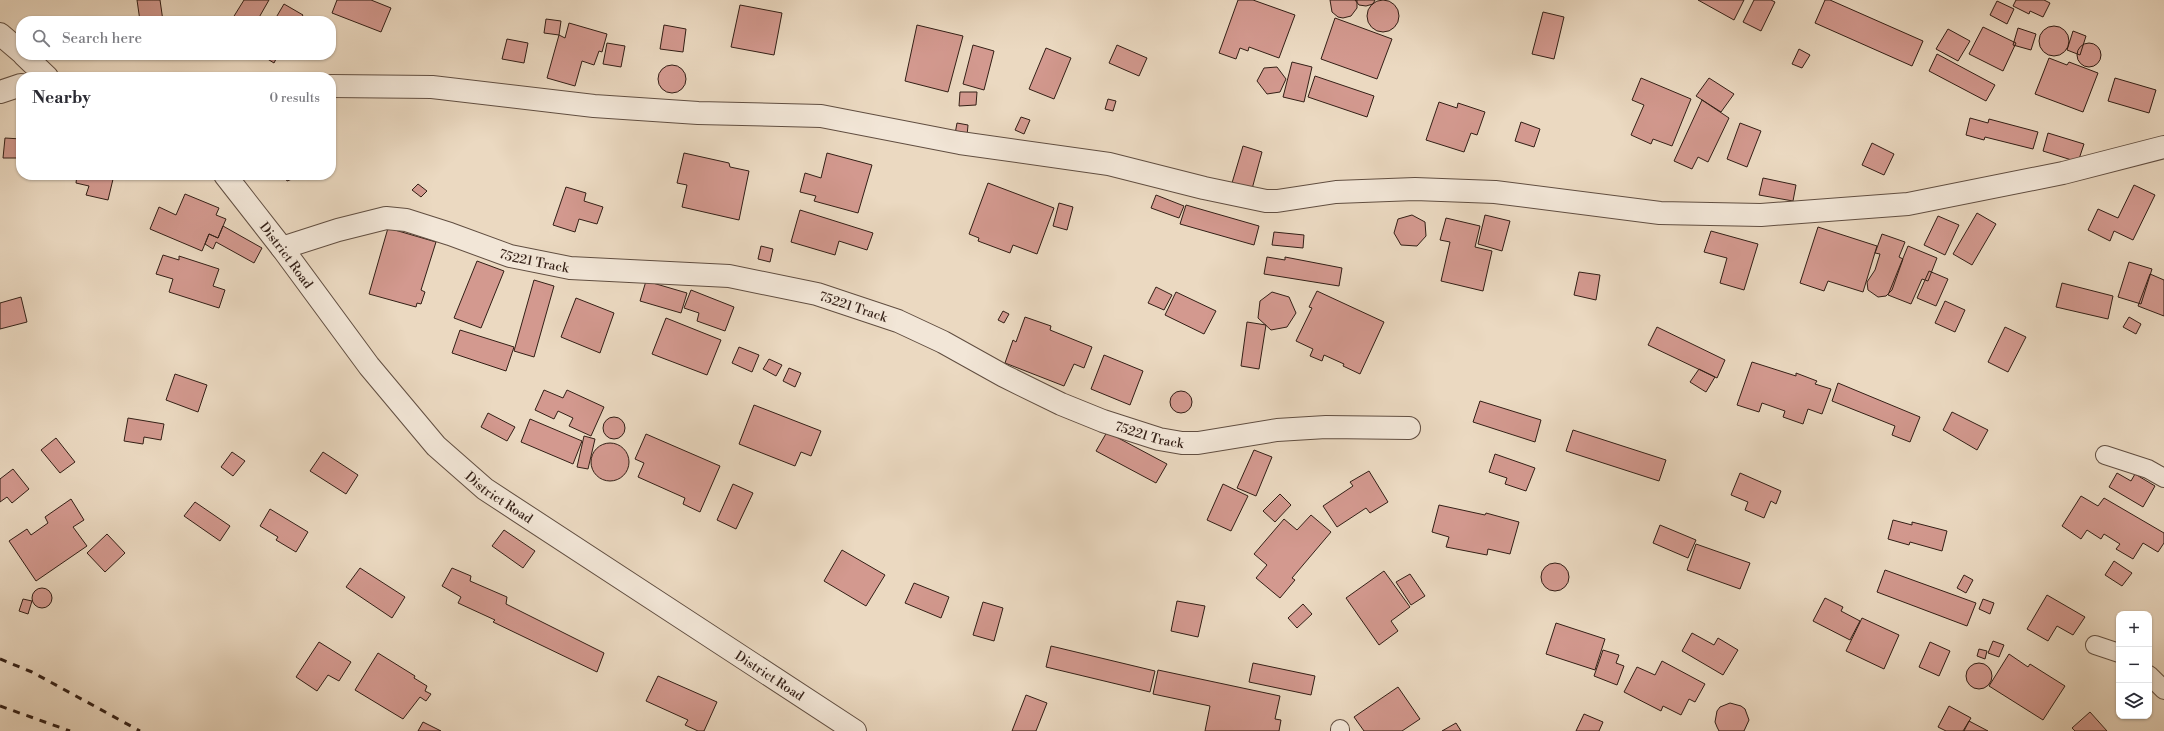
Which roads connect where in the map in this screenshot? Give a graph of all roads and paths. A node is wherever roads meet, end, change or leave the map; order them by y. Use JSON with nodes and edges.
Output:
{"nodes":[{"id":1,"x":0,"y":34,"type":"edge"},
{"id":2,"x":16,"y":48,"type":"edge"},
{"id":3,"x":29,"y":60,"type":"edge"},
{"id":4,"x":43,"y":72,"type":"edge"},
{"id":5,"x":336,"y":86,"type":"edge"},
{"id":6,"x":16,"y":87,"type":"edge"},
{"id":7,"x":0,"y":92,"type":"edge"},
{"id":8,"x":2164,"y":146,"type":"edge"},
{"id":9,"x":228,"y":180,"type":"edge"},
{"id":10,"x":282,"y":248,"type":"junction"},
{"id":11,"x":1409,"y":428,"type":"dead end"},
{"id":12,"x":2105,"y":455,"type":"dead end"},
{"id":13,"x":2164,"y":478,"type":"edge"},
{"id":14,"x":2095,"y":645,"type":"dead end"},
{"id":15,"x":2116,"y":652,"type":"edge"},
{"id":16,"x":2152,"y":678,"type":"edge"},
{"id":17,"x":2164,"y":690,"type":"edge"},
{"id":18,"x":855,"y":731,"type":"edge"}],
"edges":[{"from":1,"to":2,"type":"street"},
{"from":3,"to":4,"type":"street"},
{"from":5,"to":8,"type":"street"},
{"from":6,"to":7,"type":"street"},
{"from":9,"to":10,"type":"street","name":"District Road"},
{"from":10,"to":11,"type":"street","name":"75221 Track"},
{"from":10,"to":18,"type":"street","name":"District Road"},
{"from":12,"to":13,"type":"lane"},
{"from":14,"to":15,"type":"lane"},
{"from":16,"to":17,"type":"lane"}]}
